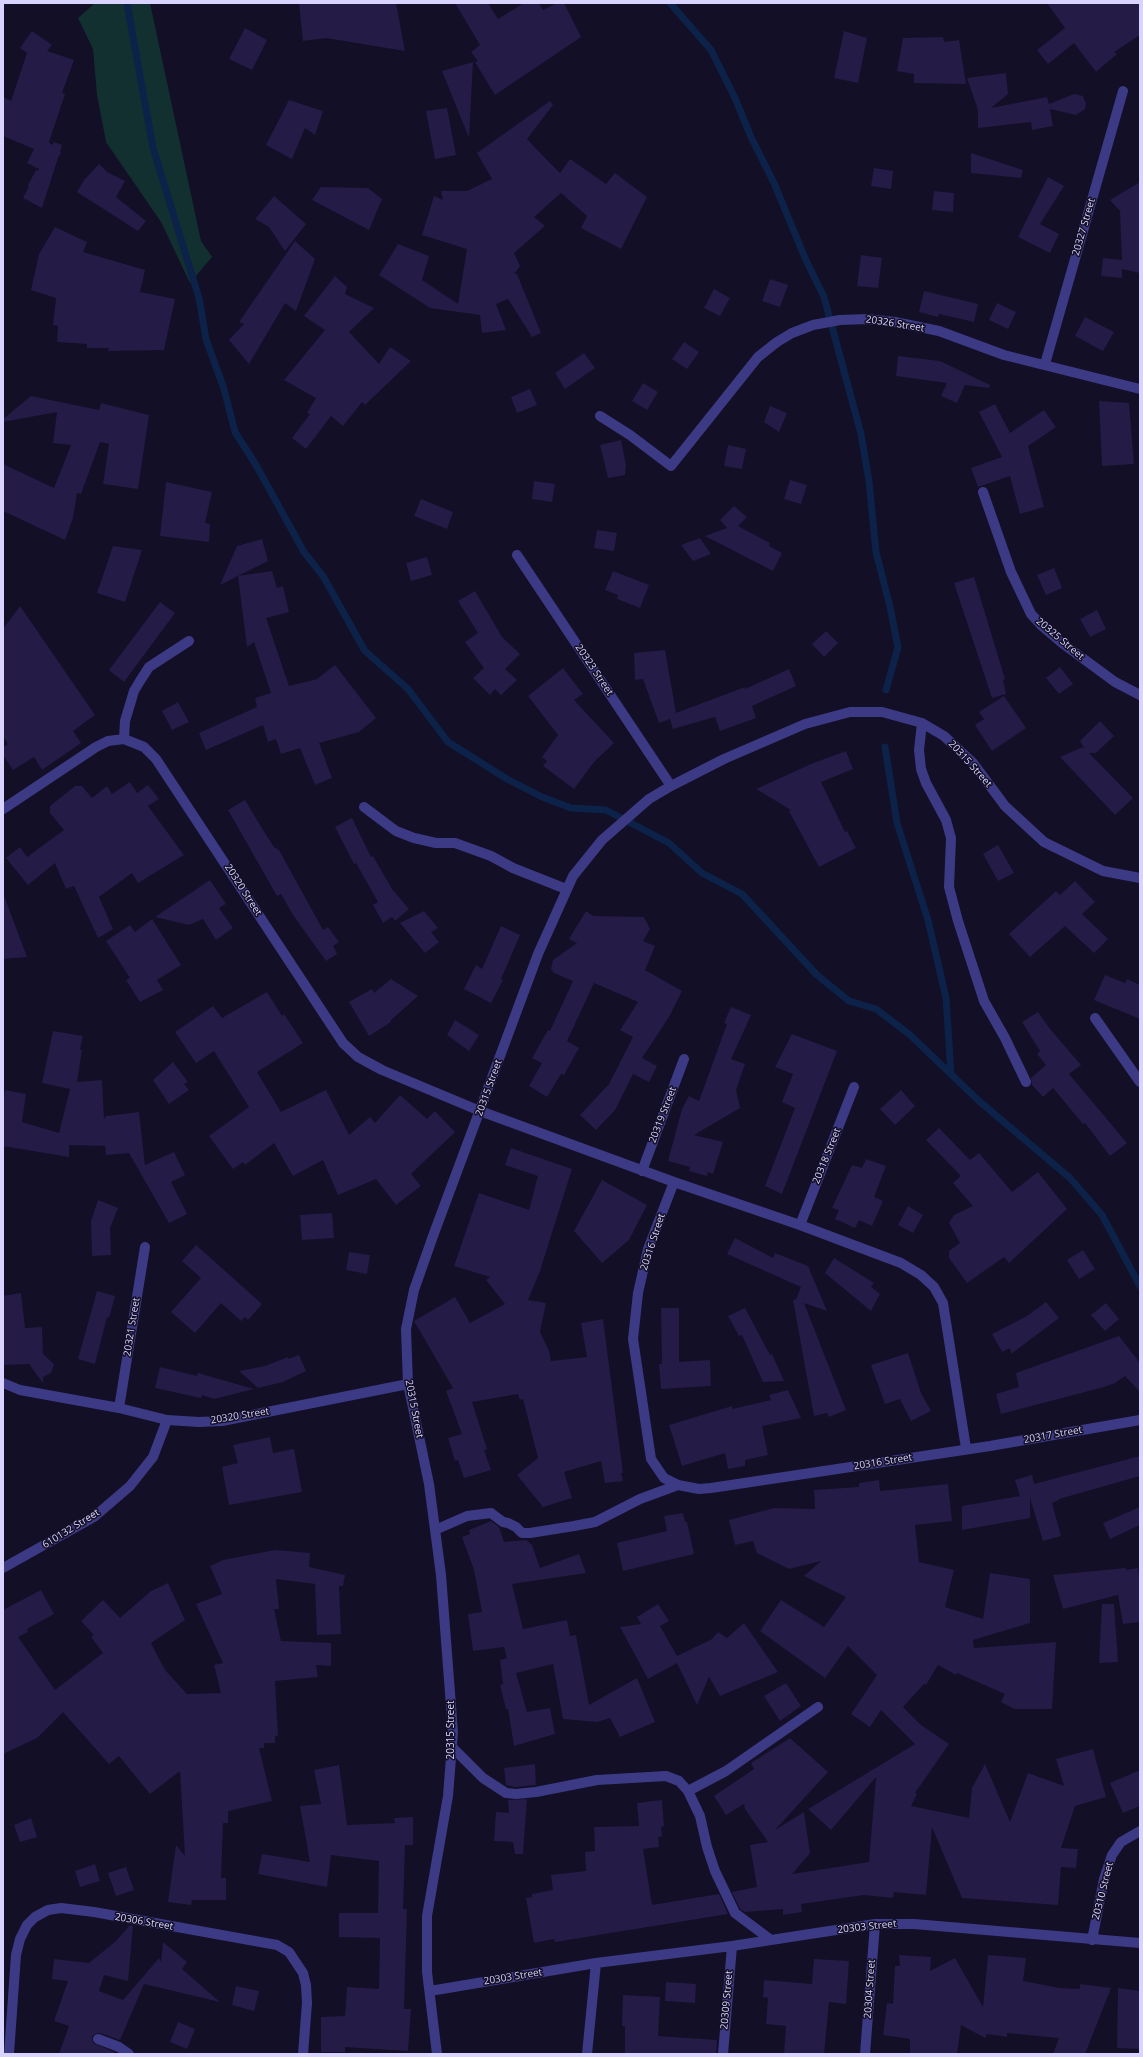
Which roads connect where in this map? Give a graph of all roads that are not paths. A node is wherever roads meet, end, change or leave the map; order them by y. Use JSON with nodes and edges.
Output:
{"nodes":[{"id":1,"x":1123,"y":91,"type":"dead end"},
{"id":2,"x":1045,"y":364,"type":"junction"},
{"id":3,"x":1140,"y":389,"type":"edge"},
{"id":4,"x":600,"y":416,"type":"dead end"},
{"id":5,"x":983,"y":492,"type":"dead end"},
{"id":6,"x":517,"y":555,"type":"dead end"},
{"id":7,"x":189,"y":640,"type":"dead end"},
{"id":8,"x":1140,"y":695,"type":"edge"},
{"id":9,"x":922,"y":723,"type":"junction"},
{"id":10,"x":124,"y":739,"type":"junction"},
{"id":11,"x":671,"y":786,"type":"junction"},
{"id":12,"x":364,"y":808,"type":"dead end"},
{"id":13,"x":3,"y":809,"type":"edge"},
{"id":14,"x":1140,"y":878,"type":"edge"},
{"id":15,"x":566,"y":889,"type":"junction"},
{"id":16,"x":1095,"y":1018,"type":"dead end"},
{"id":17,"x":684,"y":1059,"type":"dead end"},
{"id":18,"x":1026,"y":1082,"type":"dead end"},
{"id":19,"x":1140,"y":1082,"type":"edge"},
{"id":20,"x":854,"y":1087,"type":"dead end"},
{"id":21,"x":480,"y":1111,"type":"junction"},
{"id":22,"x":642,"y":1171,"type":"junction"},
{"id":23,"x":674,"y":1182,"type":"junction"},
{"id":24,"x":800,"y":1225,"type":"junction"},
{"id":25,"x":145,"y":1247,"type":"dead end"},
{"id":26,"x":3,"y":1383,"type":"edge"},
{"id":27,"x":408,"y":1384,"type":"junction"},
{"id":28,"x":119,"y":1408,"type":"junction"},
{"id":29,"x":167,"y":1420,"type":"junction"},
{"id":30,"x":1140,"y":1420,"type":"edge"},
{"id":31,"x":966,"y":1448,"type":"junction"},
{"id":32,"x":678,"y":1485,"type":"junction"},
{"id":33,"x":435,"y":1530,"type":"junction"},
{"id":34,"x":3,"y":1568,"type":"edge"},
{"id":35,"x":818,"y":1707,"type":"dead end"},
{"id":36,"x":453,"y":1748,"type":"junction"},
{"id":37,"x":688,"y":1791,"type":"junction"},
{"id":38,"x":1140,"y":1831,"type":"edge"},
{"id":39,"x":875,"y":1924,"type":"junction"},
{"id":40,"x":771,"y":1940,"type":"junction"},
{"id":41,"x":1092,"y":1940,"type":"junction"},
{"id":42,"x":1140,"y":1943,"type":"edge"},
{"id":43,"x":732,"y":1946,"type":"junction"},
{"id":44,"x":596,"y":1963,"type":"junction"},
{"id":45,"x":430,"y":1990,"type":"junction"},
{"id":46,"x":98,"y":2039,"type":"dead end"},
{"id":47,"x":9,"y":2054,"type":"edge"},
{"id":48,"x":129,"y":2054,"type":"edge"},
{"id":49,"x":303,"y":2054,"type":"edge"},
{"id":50,"x":437,"y":2054,"type":"edge"},
{"id":51,"x":587,"y":2054,"type":"edge"},
{"id":52,"x":723,"y":2054,"type":"edge"},
{"id":53,"x":865,"y":2054,"type":"edge"}],
"edges":[{"from":1,"to":2,"type":"street","name":"20327 Street"},
{"from":2,"to":3,"type":"street","name":"20326 Street"},
{"from":2,"to":4,"type":"street","name":"20326 Street"},
{"from":5,"to":8,"type":"street","name":"20325 Street"},
{"from":6,"to":11,"type":"street","name":"20323 Street"},
{"from":7,"to":10,"type":"street"},
{"from":9,"to":11,"type":"street","name":"20315 Street"},
{"from":9,"to":14,"type":"street","name":"20315 Street"},
{"from":9,"to":18,"type":"street"},
{"from":10,"to":13,"type":"street"},
{"from":10,"to":21,"type":"street","name":"20320 Street"},
{"from":11,"to":15,"type":"street","name":"20315 Street"},
{"from":12,"to":15,"type":"street"},
{"from":15,"to":21,"type":"street","name":"20315 Street"},
{"from":16,"to":19,"type":"street"},
{"from":17,"to":22,"type":"street","name":"20319 Street"},
{"from":20,"to":24,"type":"street","name":"20318 Street"},
{"from":21,"to":22,"type":"street"},
{"from":21,"to":27,"type":"street","name":"20315 Street"},
{"from":22,"to":23,"type":"street"},
{"from":23,"to":24,"type":"street"},
{"from":23,"to":32,"type":"street","name":"20316 Street"},
{"from":24,"to":31,"type":"street"},
{"from":25,"to":28,"type":"street","name":"20321 Street"},
{"from":26,"to":28,"type":"street","name":"20320 Street"},
{"from":27,"to":29,"type":"street","name":"20320 Street"},
{"from":27,"to":33,"type":"street","name":"20315 Street"},
{"from":28,"to":29,"type":"street","name":"20320 Street"},
{"from":29,"to":34,"type":"street","name":"610132 Street"},
{"from":30,"to":31,"type":"street","name":"20317 Street"},
{"from":31,"to":32,"type":"street","name":"20316 Street"},
{"from":32,"to":33,"type":"street"},
{"from":33,"to":36,"type":"street","name":"20315 Street"},
{"from":35,"to":37,"type":"street"},
{"from":36,"to":37,"type":"street"},
{"from":36,"to":45,"type":"street","name":"20315 Street"},
{"from":37,"to":40,"type":"street"},
{"from":38,"to":41,"type":"street","name":"20310 Street"},
{"from":39,"to":40,"type":"street","name":"20303 Street"},
{"from":39,"to":41,"type":"street","name":"20303 Street"},
{"from":39,"to":53,"type":"street","name":"20304 Street"},
{"from":40,"to":43,"type":"street","name":"20303 Street"},
{"from":41,"to":42,"type":"street","name":"20303 Street"},
{"from":43,"to":44,"type":"street","name":"20303 Street"},
{"from":43,"to":52,"type":"street","name":"20309 Street"},
{"from":44,"to":45,"type":"street","name":"20303 Street"},
{"from":44,"to":51,"type":"street"},
{"from":45,"to":50,"type":"street","name":"20315 Street"},
{"from":46,"to":48,"type":"street"},
{"from":47,"to":49,"type":"street","name":"20306 Street"}]}
